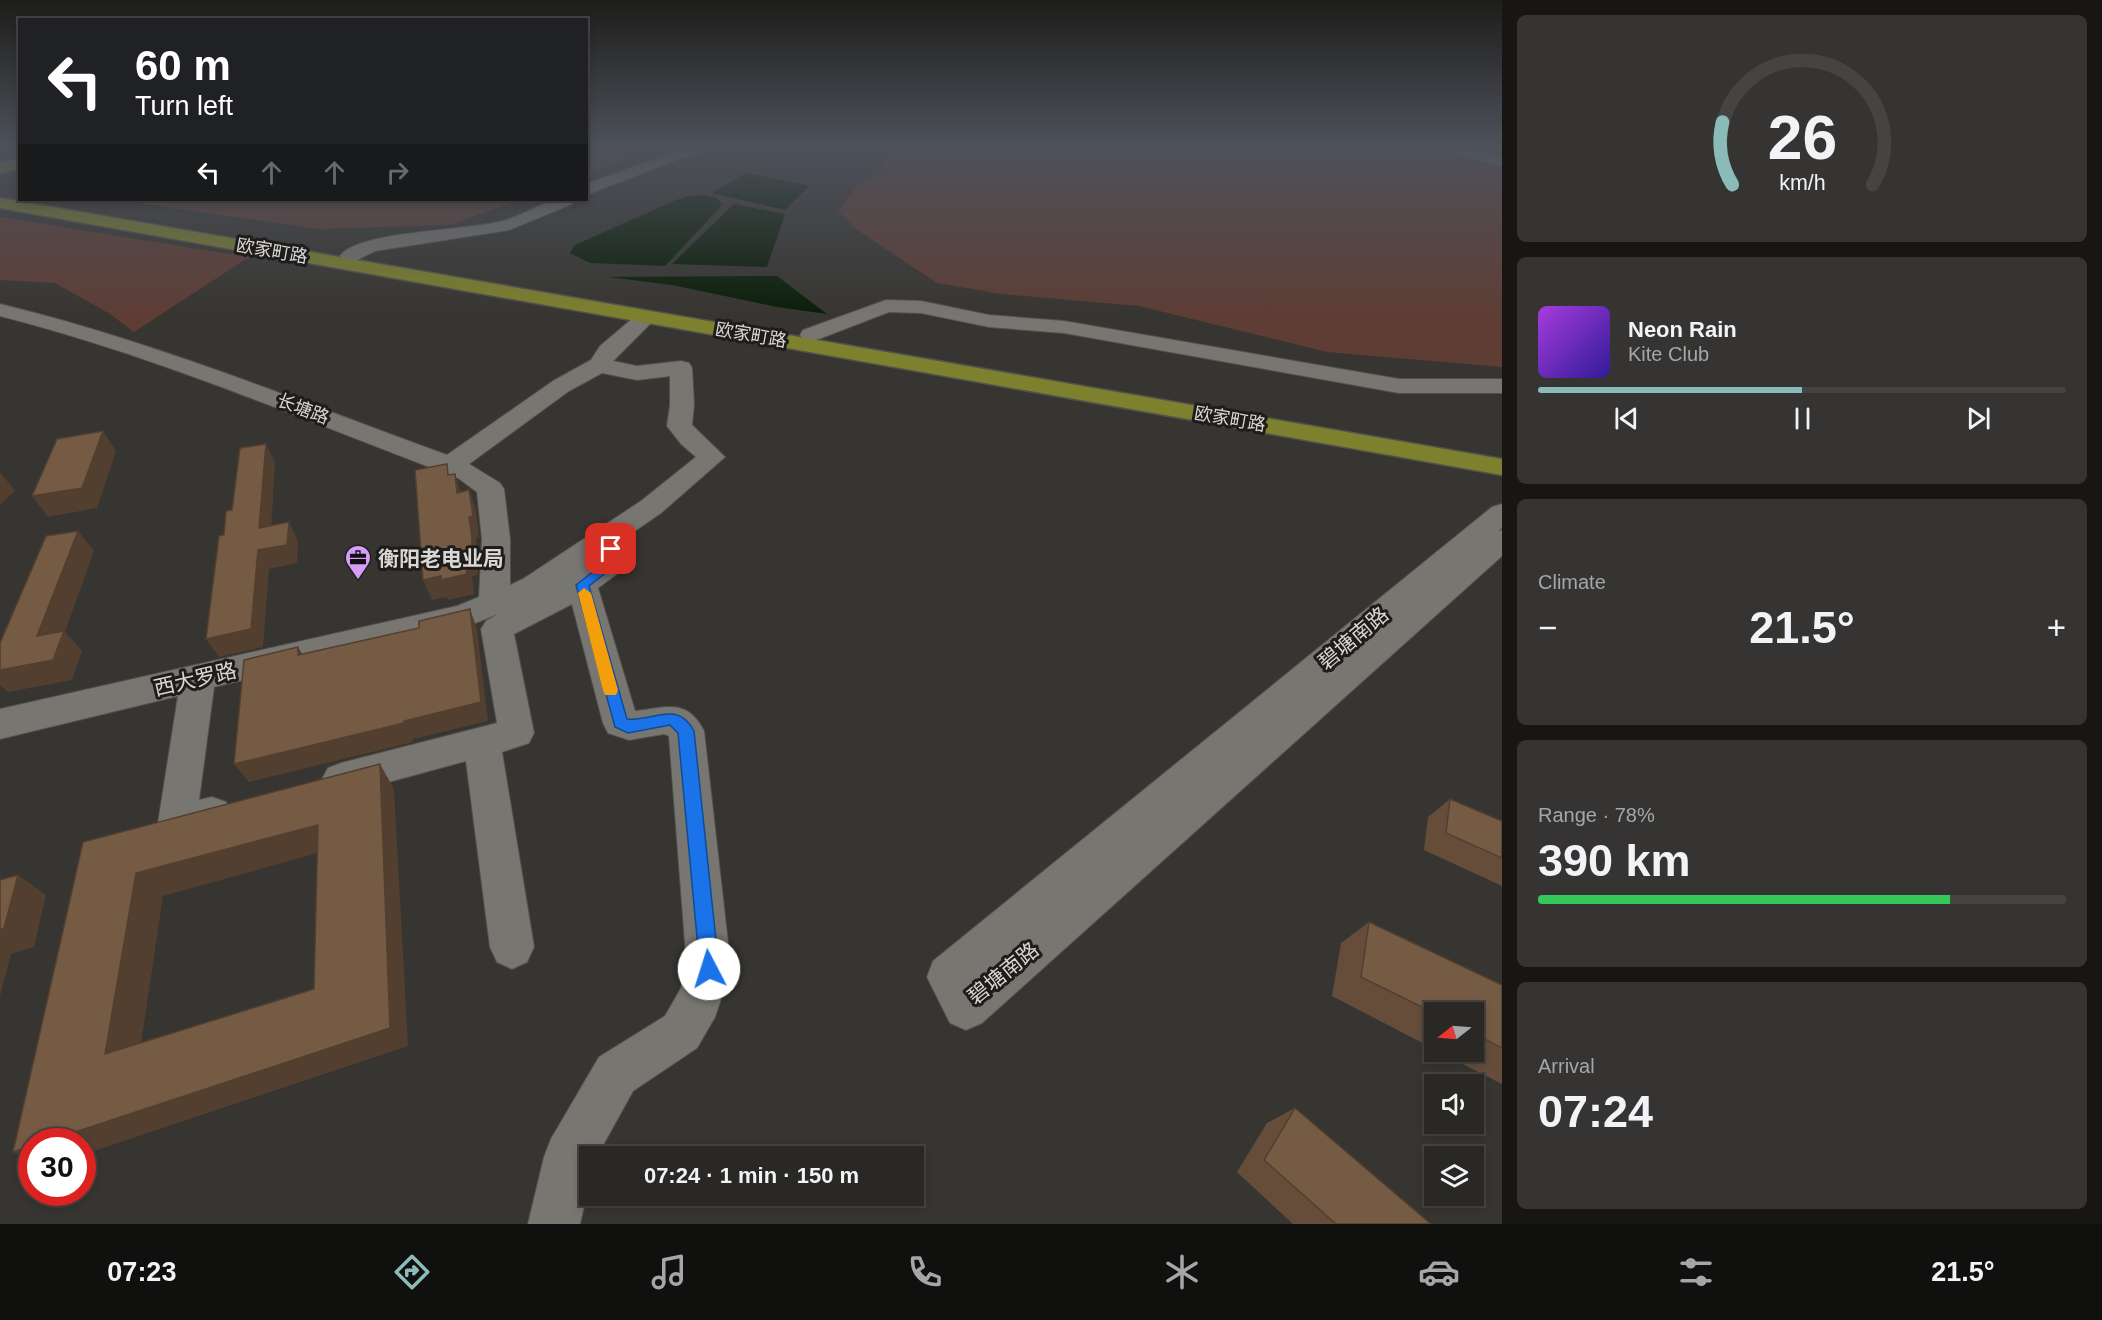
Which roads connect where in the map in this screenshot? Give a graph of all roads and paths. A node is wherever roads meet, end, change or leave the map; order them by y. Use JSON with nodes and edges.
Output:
{"nodes":[{"id":1,"x":19,"y":201,"type":"edge"},
{"id":2,"x":38,"y":201,"type":"edge"},
{"id":3,"x":563,"y":201,"type":"edge"},
{"id":4,"x":0,"y":203,"type":"edge"},
{"id":5,"x":66,"y":209,"type":"junction"},
{"id":6,"x":350,"y":256,"type":"junction"},
{"id":7,"x":0,"y":310,"type":"edge"},
{"id":8,"x":646,"y":317,"type":"junction"},
{"id":9,"x":811,"y":335,"type":"junction"},
{"id":10,"x":599,"y":365,"type":"junction"},
{"id":11,"x":1502,"y":386,"type":"edge"},
{"id":12,"x":1502,"y":455,"type":"edge"},
{"id":13,"x":450,"y":465,"type":"junction"},
{"id":14,"x":1502,"y":467,"type":"edge"},
{"id":15,"x":1502,"y":513,"type":"edge"},
{"id":16,"x":607,"y":537,"type":"junction"},
{"id":17,"x":1502,"y":540,"type":"edge"},
{"id":18,"x":582,"y":585,"type":"junction"},
{"id":19,"x":494,"y":603,"type":"junction"},
{"id":20,"x":198,"y":678,"type":"junction"},
{"id":21,"x":0,"y":724,"type":"edge"},
{"id":22,"x":482,"y":742,"type":"junction"},
{"id":23,"x":313,"y":787,"type":"edge"},
{"id":24,"x":245,"y":805,"type":"edge"},
{"id":25,"x":512,"y":947,"type":"dead end"},
{"id":26,"x":554,"y":1224,"type":"edge"}],
"edges":[{"from":1,"to":5,"type":"main road","name":"欧家町路"},
{"from":2,"to":5,"type":"main road"},
{"from":3,"to":6,"type":"street"},
{"from":4,"to":8,"type":"main road","name":"欧家町路"},
{"from":5,"to":6,"type":"main road","name":"欧家町路"},
{"from":6,"to":9,"type":"main road","name":"欧家町路"},
{"from":7,"to":13,"type":"street","name":"长塘路"},
{"from":8,"to":10,"type":"street"},
{"from":8,"to":14,"type":"main road","name":"欧家町路"},
{"from":9,"to":11,"type":"street"},
{"from":9,"to":12,"type":"main road","name":"欧家町路"},
{"from":10,"to":13,"type":"street"},
{"from":10,"to":16,"type":"street","name":"西大罗路"},
{"from":13,"to":19,"type":"street","name":"长塘路"},
{"from":15,"to":17,"type":"street","name":"碧塘南路"},
{"from":16,"to":18,"type":"street"},
{"from":16,"to":19,"type":"street","name":"西大罗路"},
{"from":18,"to":22,"type":"street"},
{"from":18,"to":26,"type":"street"},
{"from":19,"to":20,"type":"street","name":"西大罗路"},
{"from":20,"to":21,"type":"street","name":"西大罗路"},
{"from":20,"to":24,"type":"street"},
{"from":22,"to":23,"type":"street"},
{"from":22,"to":25,"type":"street"}]}
